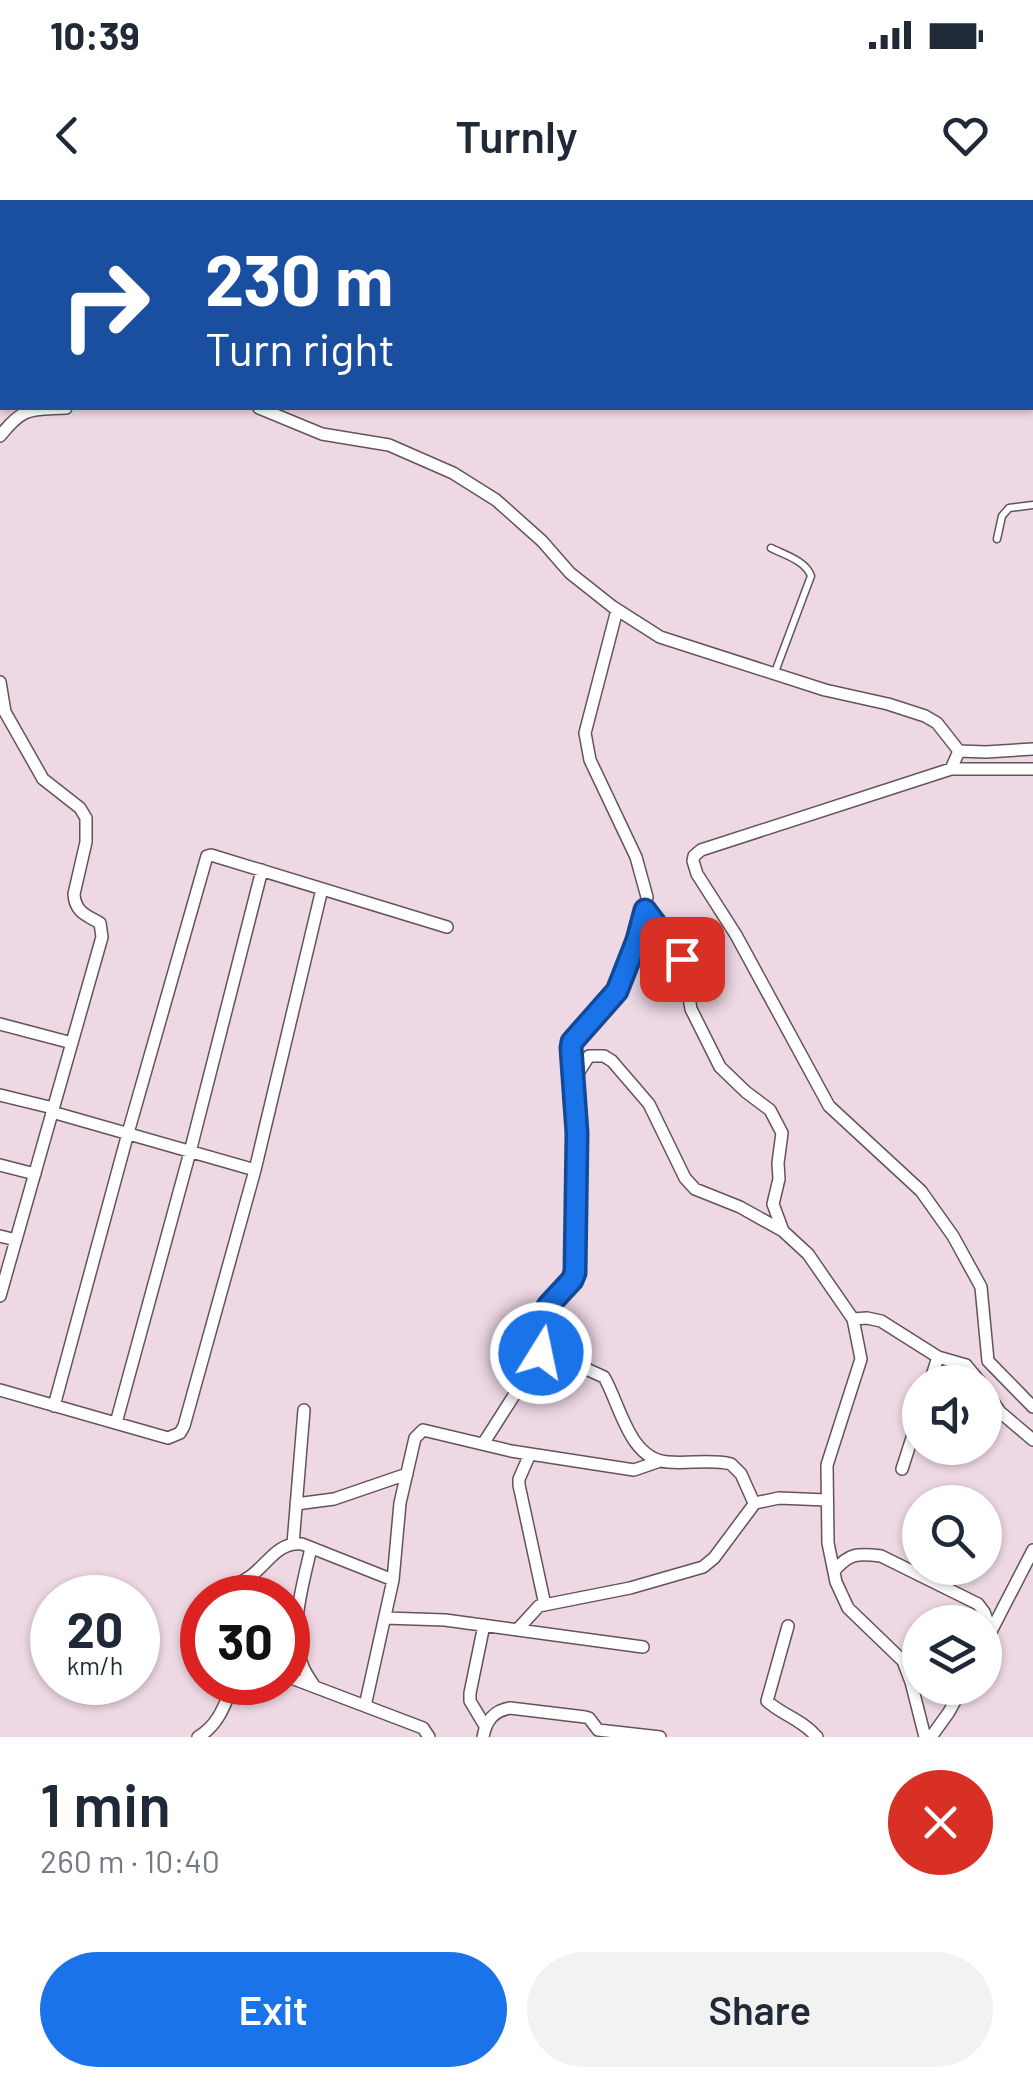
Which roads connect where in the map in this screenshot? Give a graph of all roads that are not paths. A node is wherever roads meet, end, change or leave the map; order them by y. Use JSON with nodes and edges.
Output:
{"nodes":[{"id":1,"x":26,"y":410,"type":"edge"},
{"id":2,"x":273,"y":410,"type":"edge"},
{"id":3,"x":0,"y":436,"type":"edge"},
{"id":4,"x":1033,"y":505,"type":"edge"},
{"id":5,"x":997,"y":540,"type":"dead end"},
{"id":6,"x":771,"y":548,"type":"dead end"},
{"id":7,"x":617,"y":610,"type":"junction"},
{"id":8,"x":774,"y":674,"type":"junction"},
{"id":9,"x":0,"y":682,"type":"edge"},
{"id":10,"x":1033,"y":749,"type":"edge"},
{"id":11,"x":959,"y":750,"type":"junction"},
{"id":12,"x":952,"y":769,"type":"junction"},
{"id":13,"x":1033,"y":769,"type":"edge"},
{"id":14,"x":262,"y":870,"type":"junction"},
{"id":15,"x":322,"y":889,"type":"junction"},
{"id":16,"x":645,"y":910,"type":"junction"},
{"id":17,"x":446,"y":927,"type":"dead end"},
{"id":18,"x":0,"y":1024,"type":"edge"},
{"id":19,"x":72,"y":1043,"type":"junction"},
{"id":20,"x":574,"y":1080,"type":"junction"},
{"id":21,"x":0,"y":1095,"type":"edge"},
{"id":22,"x":53,"y":1110,"type":"junction"},
{"id":23,"x":128,"y":1133,"type":"junction"},
{"id":24,"x":190,"y":1152,"type":"junction"},
{"id":25,"x":0,"y":1165,"type":"edge"},
{"id":26,"x":255,"y":1170,"type":"junction"},
{"id":27,"x":35,"y":1174,"type":"junction"},
{"id":28,"x":783,"y":1231,"type":"junction"},
{"id":29,"x":0,"y":1236,"type":"edge"},
{"id":30,"x":16,"y":1240,"type":"junction"},
{"id":31,"x":0,"y":1296,"type":"edge"},
{"id":32,"x":853,"y":1319,"type":"junction"},
{"id":33,"x":541,"y":1353,"type":"junction"},
{"id":34,"x":938,"y":1357,"type":"junction"},
{"id":35,"x":935,"y":1365,"type":"edge"},
{"id":36,"x":963,"y":1365,"type":"edge"},
{"id":37,"x":0,"y":1390,"type":"edge"},
{"id":38,"x":54,"y":1406,"type":"junction"},
{"id":39,"x":1033,"y":1407,"type":"edge"},
{"id":40,"x":304,"y":1410,"type":"dead end"},
{"id":41,"x":1002,"y":1414,"type":"edge"},
{"id":42,"x":116,"y":1423,"type":"junction"},
{"id":43,"x":1033,"y":1440,"type":"edge"},
{"id":44,"x":483,"y":1444,"type":"junction"},
{"id":45,"x":530,"y":1454,"type":"junction"},
{"id":46,"x":660,"y":1461,"type":"junction"},
{"id":47,"x":903,"y":1465,"type":"edge"},
{"id":48,"x":902,"y":1469,"type":"dead end"},
{"id":49,"x":407,"y":1474,"type":"junction"},
{"id":50,"x":826,"y":1500,"type":"junction"},
{"id":51,"x":754,"y":1503,"type":"junction"},
{"id":52,"x":296,"y":1504,"type":"junction"},
{"id":53,"x":293,"y":1544,"type":"junction"},
{"id":54,"x":311,"y":1548,"type":"junction"},
{"id":55,"x":1033,"y":1550,"type":"edge"},
{"id":56,"x":834,"y":1571,"type":"junction"},
{"id":57,"x":252,"y":1575,"type":"edge"},
{"id":58,"x":393,"y":1580,"type":"junction"},
{"id":59,"x":545,"y":1605,"type":"junction"},
{"id":60,"x":979,"y":1605,"type":"edge"},
{"id":61,"x":1002,"y":1610,"type":"edge"},
{"id":62,"x":385,"y":1618,"type":"junction"},
{"id":63,"x":484,"y":1625,"type":"junction"},
{"id":64,"x":788,"y":1626,"type":"dead end"},
{"id":65,"x":517,"y":1630,"type":"junction"},
{"id":66,"x":642,"y":1647,"type":"dead end"},
{"id":67,"x":310,"y":1685,"type":"edge"},
{"id":68,"x":315,"y":1687,"type":"junction"},
{"id":69,"x":225,"y":1705,"type":"edge"},
{"id":70,"x":953,"y":1705,"type":"edge"},
{"id":71,"x":365,"y":1706,"type":"junction"},
{"id":72,"x":484,"y":1732,"type":"edge"},
{"id":73,"x":198,"y":1737,"type":"edge"},
{"id":74,"x":429,"y":1737,"type":"edge"},
{"id":75,"x":660,"y":1737,"type":"edge"},
{"id":76,"x":817,"y":1737,"type":"edge"},
{"id":77,"x":928,"y":1737,"type":"edge"}],
"edges":[{"from":1,"to":3,"type":"street"},
{"from":2,"to":7,"type":"street"},
{"from":4,"to":5,"type":"lane"},
{"from":6,"to":8,"type":"lane"},
{"from":7,"to":8,"type":"street"},
{"from":7,"to":16,"type":"street"},
{"from":8,"to":11,"type":"street"},
{"from":9,"to":19,"type":"street"},
{"from":10,"to":11,"type":"street"},
{"from":11,"to":12,"type":"street"},
{"from":12,"to":13,"type":"street"},
{"from":12,"to":39,"type":"street"},
{"from":14,"to":15,"type":"street"},
{"from":14,"to":23,"type":"street"},
{"from":14,"to":24,"type":"street"},
{"from":15,"to":17,"type":"street"},
{"from":15,"to":26,"type":"street"},
{"from":16,"to":20,"type":"street"},
{"from":16,"to":28,"type":"street"},
{"from":18,"to":19,"type":"street"},
{"from":19,"to":22,"type":"street"},
{"from":20,"to":28,"type":"street"},
{"from":20,"to":33,"type":"street"},
{"from":21,"to":22,"type":"street"},
{"from":22,"to":23,"type":"street"},
{"from":22,"to":27,"type":"street"},
{"from":23,"to":24,"type":"street"},
{"from":23,"to":38,"type":"street"},
{"from":24,"to":26,"type":"street"},
{"from":24,"to":42,"type":"street"},
{"from":25,"to":27,"type":"street"},
{"from":26,"to":42,"type":"street"},
{"from":27,"to":30,"type":"street"},
{"from":28,"to":32,"type":"street"},
{"from":29,"to":30,"type":"street"},
{"from":30,"to":31,"type":"street"},
{"from":32,"to":34,"type":"street"},
{"from":32,"to":50,"type":"street"},
{"from":33,"to":44,"type":"street"},
{"from":33,"to":46,"type":"street"},
{"from":34,"to":35,"type":"street"},
{"from":34,"to":36,"type":"street"},
{"from":37,"to":38,"type":"street"},
{"from":38,"to":42,"type":"street"},
{"from":40,"to":52,"type":"street"},
{"from":41,"to":43,"type":"street"},
{"from":44,"to":45,"type":"street"},
{"from":44,"to":49,"type":"street"},
{"from":45,"to":46,"type":"street"},
{"from":45,"to":59,"type":"street"},
{"from":46,"to":51,"type":"street"},
{"from":47,"to":48,"type":"street"},
{"from":49,"to":52,"type":"street"},
{"from":49,"to":58,"type":"street"},
{"from":50,"to":51,"type":"street"},
{"from":50,"to":56,"type":"street"},
{"from":51,"to":59,"type":"street"},
{"from":52,"to":53,"type":"street"},
{"from":53,"to":54,"type":"street"},
{"from":53,"to":57,"type":"street"},
{"from":54,"to":58,"type":"street"},
{"from":54,"to":68,"type":"street"},
{"from":55,"to":61,"type":"street"},
{"from":56,"to":60,"type":"street"},
{"from":56,"to":77,"type":"street"},
{"from":58,"to":62,"type":"street"},
{"from":59,"to":65,"type":"street"},
{"from":62,"to":63,"type":"street"},
{"from":62,"to":71,"type":"street"},
{"from":63,"to":65,"type":"street"},
{"from":63,"to":72,"type":"street"},
{"from":64,"to":76,"type":"street"},
{"from":65,"to":66,"type":"street"},
{"from":67,"to":68,"type":"street"},
{"from":68,"to":71,"type":"street"},
{"from":69,"to":73,"type":"street"},
{"from":70,"to":77,"type":"street"},
{"from":71,"to":74,"type":"street"},
{"from":72,"to":75,"type":"street"}]}
